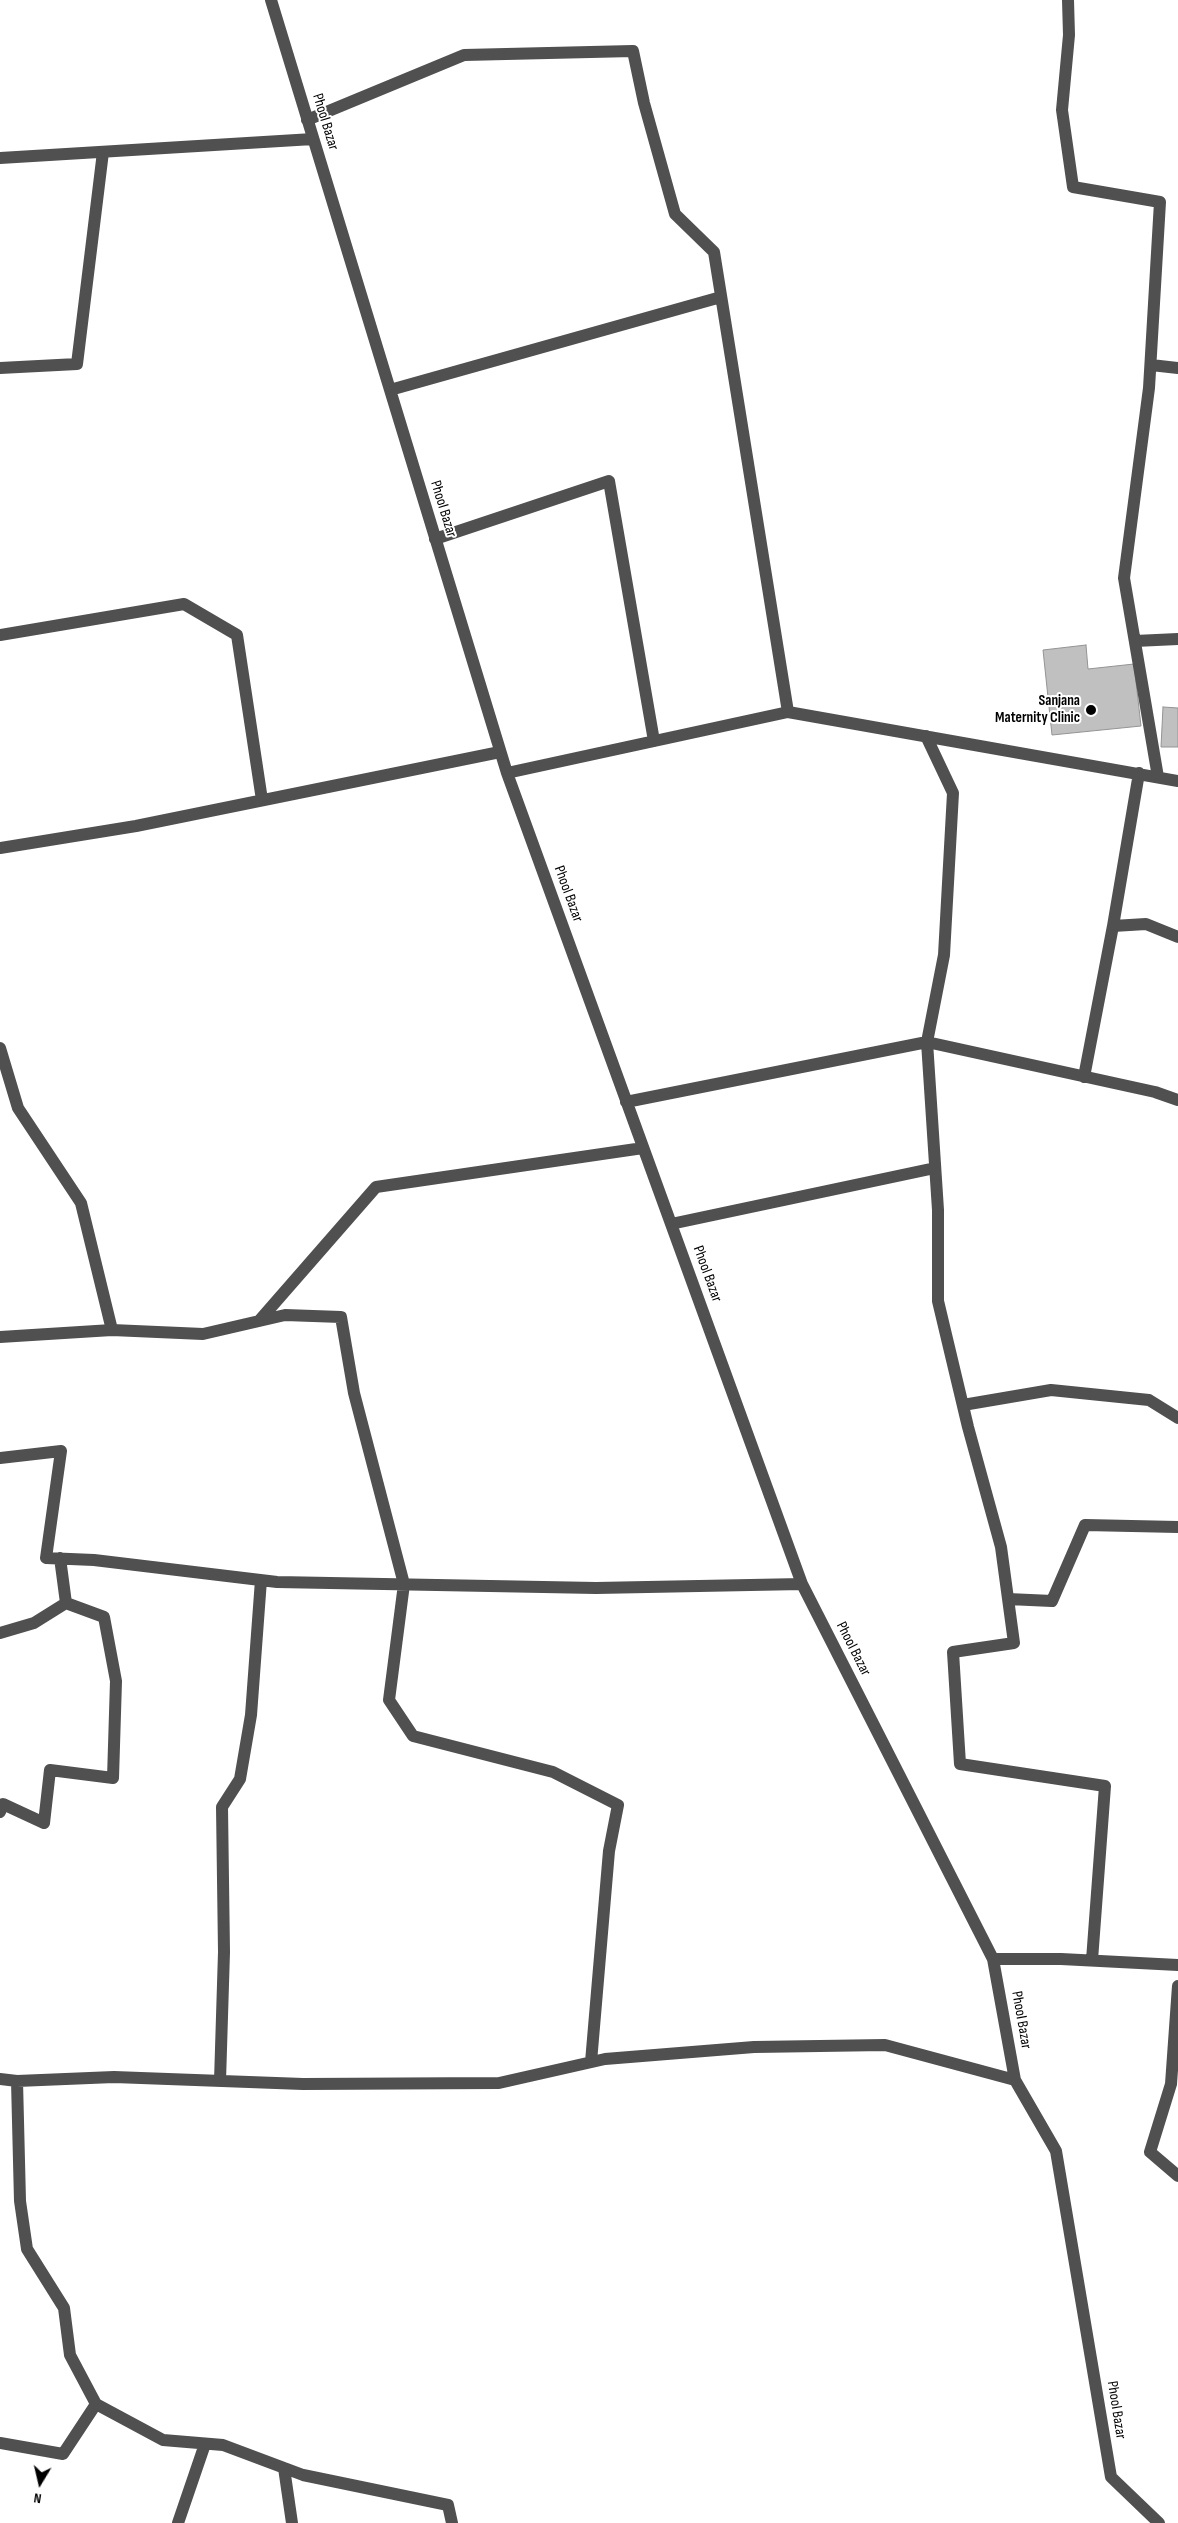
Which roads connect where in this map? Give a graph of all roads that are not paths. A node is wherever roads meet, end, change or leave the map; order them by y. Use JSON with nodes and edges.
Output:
{"nodes":[{"id":1,"x":271,"y":0,"type":"edge"},
{"id":2,"x":1068,"y":0,"type":"edge"},
{"id":3,"x":307,"y":120,"type":"junction"},
{"id":4,"x":313,"y":138,"type":"junction"},
{"id":5,"x":103,"y":152,"type":"junction"},
{"id":6,"x":0,"y":158,"type":"edge"},
{"id":7,"x":721,"y":297,"type":"junction"},
{"id":8,"x":1151,"y":365,"type":"junction"},
{"id":9,"x":0,"y":368,"type":"edge"},
{"id":10,"x":1178,"y":368,"type":"edge"},
{"id":11,"x":390,"y":390,"type":"junction"},
{"id":12,"x":435,"y":539,"type":"junction"},
{"id":13,"x":0,"y":635,"type":"edge"},
{"id":14,"x":1178,"y":639,"type":"edge"},
{"id":15,"x":1135,"y":641,"type":"junction"},
{"id":16,"x":788,"y":712,"type":"junction"},
{"id":17,"x":926,"y":736,"type":"junction"},
{"id":18,"x":654,"y":741,"type":"junction"},
{"id":19,"x":500,"y":752,"type":"junction"},
{"id":20,"x":507,"y":773,"type":"junction"},
{"id":21,"x":1139,"y":773,"type":"junction"},
{"id":22,"x":1158,"y":777,"type":"junction"},
{"id":23,"x":1178,"y":781,"type":"edge"},
{"id":24,"x":262,"y":800,"type":"junction"},
{"id":25,"x":0,"y":848,"type":"edge"},
{"id":26,"x":1112,"y":926,"type":"junction"},
{"id":27,"x":1178,"y":936,"type":"edge"},
{"id":28,"x":927,"y":1042,"type":"junction"},
{"id":29,"x":0,"y":1048,"type":"edge"},
{"id":30,"x":1084,"y":1077,"type":"junction"},
{"id":31,"x":1178,"y":1100,"type":"edge"},
{"id":32,"x":626,"y":1102,"type":"junction"},
{"id":33,"x":643,"y":1148,"type":"junction"},
{"id":34,"x":935,"y":1168,"type":"junction"},
{"id":35,"x":671,"y":1224,"type":"junction"},
{"id":36,"x":259,"y":1321,"type":"junction"},
{"id":37,"x":112,"y":1330,"type":"junction"},
{"id":38,"x":0,"y":1337,"type":"edge"},
{"id":39,"x":963,"y":1405,"type":"junction"},
{"id":40,"x":1178,"y":1418,"type":"edge"},
{"id":41,"x":0,"y":1458,"type":"edge"},
{"id":42,"x":1178,"y":1527,"type":"edge"},
{"id":43,"x":60,"y":1558,"type":"junction"},
{"id":44,"x":261,"y":1580,"type":"junction"},
{"id":45,"x":404,"y":1584,"type":"junction"},
{"id":46,"x":802,"y":1584,"type":"junction"},
{"id":47,"x":1008,"y":1599,"type":"junction"},
{"id":48,"x":66,"y":1602,"type":"junction"},
{"id":49,"x":0,"y":1633,"type":"edge"},
{"id":50,"x":0,"y":1812,"type":"edge"},
{"id":51,"x":993,"y":1959,"type":"junction"},
{"id":52,"x":1092,"y":1960,"type":"junction"},
{"id":53,"x":1178,"y":1966,"type":"edge"},
{"id":54,"x":1178,"y":1986,"type":"edge"},
{"id":55,"x":591,"y":2062,"type":"junction"},
{"id":56,"x":0,"y":2079,"type":"edge"},
{"id":57,"x":1015,"y":2080,"type":"junction"},
{"id":58,"x":18,"y":2081,"type":"junction"},
{"id":59,"x":220,"y":2081,"type":"junction"},
{"id":60,"x":1178,"y":2176,"type":"edge"},
{"id":61,"x":96,"y":2404,"type":"junction"},
{"id":62,"x":0,"y":2443,"type":"edge"},
{"id":63,"x":205,"y":2444,"type":"junction"},
{"id":64,"x":284,"y":2468,"type":"junction"},
{"id":65,"x":178,"y":2523,"type":"edge"},
{"id":66,"x":292,"y":2523,"type":"edge"},
{"id":67,"x":452,"y":2523,"type":"edge"},
{"id":68,"x":1159,"y":2523,"type":"edge"}],
"edges":[{"from":1,"to":3,"type":"street","name":"Phool Bazar"},
{"from":2,"to":8,"type":"street"},
{"from":3,"to":4,"type":"street","name":"Phool Bazar"},
{"from":3,"to":7,"type":"street"},
{"from":4,"to":5,"type":"street"},
{"from":4,"to":11,"type":"street","name":"Phool Bazar"},
{"from":5,"to":6,"type":"street"},
{"from":5,"to":9,"type":"street"},
{"from":7,"to":11,"type":"street"},
{"from":7,"to":16,"type":"street"},
{"from":8,"to":10,"type":"street"},
{"from":8,"to":15,"type":"street"},
{"from":11,"to":12,"type":"street","name":"Phool Bazar"},
{"from":12,"to":18,"type":"street"},
{"from":12,"to":19,"type":"street","name":"Phool Bazar"},
{"from":13,"to":24,"type":"street"},
{"from":14,"to":15,"type":"street"},
{"from":15,"to":22,"type":"street"},
{"from":16,"to":17,"type":"street"},
{"from":16,"to":18,"type":"street"},
{"from":17,"to":21,"type":"street"},
{"from":17,"to":28,"type":"street"},
{"from":18,"to":20,"type":"street"},
{"from":19,"to":20,"type":"street","name":"Phool Bazar"},
{"from":19,"to":24,"type":"street"},
{"from":20,"to":32,"type":"street","name":"Phool Bazar"},
{"from":21,"to":22,"type":"street"},
{"from":21,"to":26,"type":"street"},
{"from":22,"to":23,"type":"street"},
{"from":24,"to":25,"type":"street"},
{"from":26,"to":27,"type":"street"},
{"from":26,"to":30,"type":"street"},
{"from":28,"to":30,"type":"street"},
{"from":28,"to":32,"type":"street"},
{"from":28,"to":34,"type":"street"},
{"from":29,"to":37,"type":"street"},
{"from":30,"to":31,"type":"street"},
{"from":32,"to":33,"type":"street","name":"Phool Bazar"},
{"from":33,"to":35,"type":"street","name":"Phool Bazar"},
{"from":33,"to":36,"type":"street"},
{"from":34,"to":35,"type":"street"},
{"from":34,"to":39,"type":"street"},
{"from":35,"to":46,"type":"street","name":"Phool Bazar"},
{"from":36,"to":37,"type":"street"},
{"from":36,"to":45,"type":"street"},
{"from":37,"to":38,"type":"street"},
{"from":39,"to":40,"type":"street"},
{"from":39,"to":47,"type":"street"},
{"from":41,"to":43,"type":"street"},
{"from":42,"to":47,"type":"street"},
{"from":43,"to":44,"type":"street"},
{"from":43,"to":48,"type":"street"},
{"from":44,"to":45,"type":"street"},
{"from":44,"to":59,"type":"street"},
{"from":45,"to":46,"type":"street"},
{"from":45,"to":55,"type":"street"},
{"from":46,"to":51,"type":"street","name":"Phool Bazar"},
{"from":47,"to":52,"type":"street"},
{"from":48,"to":49,"type":"street"},
{"from":48,"to":50,"type":"street"},
{"from":51,"to":52,"type":"street"},
{"from":51,"to":57,"type":"street","name":"Phool Bazar"},
{"from":52,"to":53,"type":"street"},
{"from":54,"to":60,"type":"street"},
{"from":55,"to":57,"type":"street"},
{"from":55,"to":59,"type":"street"},
{"from":56,"to":58,"type":"street"},
{"from":57,"to":68,"type":"street","name":"Phool Bazar"},
{"from":58,"to":59,"type":"street"},
{"from":58,"to":61,"type":"street"},
{"from":61,"to":62,"type":"street"},
{"from":61,"to":63,"type":"street"},
{"from":63,"to":64,"type":"street"},
{"from":63,"to":65,"type":"street"},
{"from":64,"to":66,"type":"street"},
{"from":64,"to":67,"type":"street"}]}
